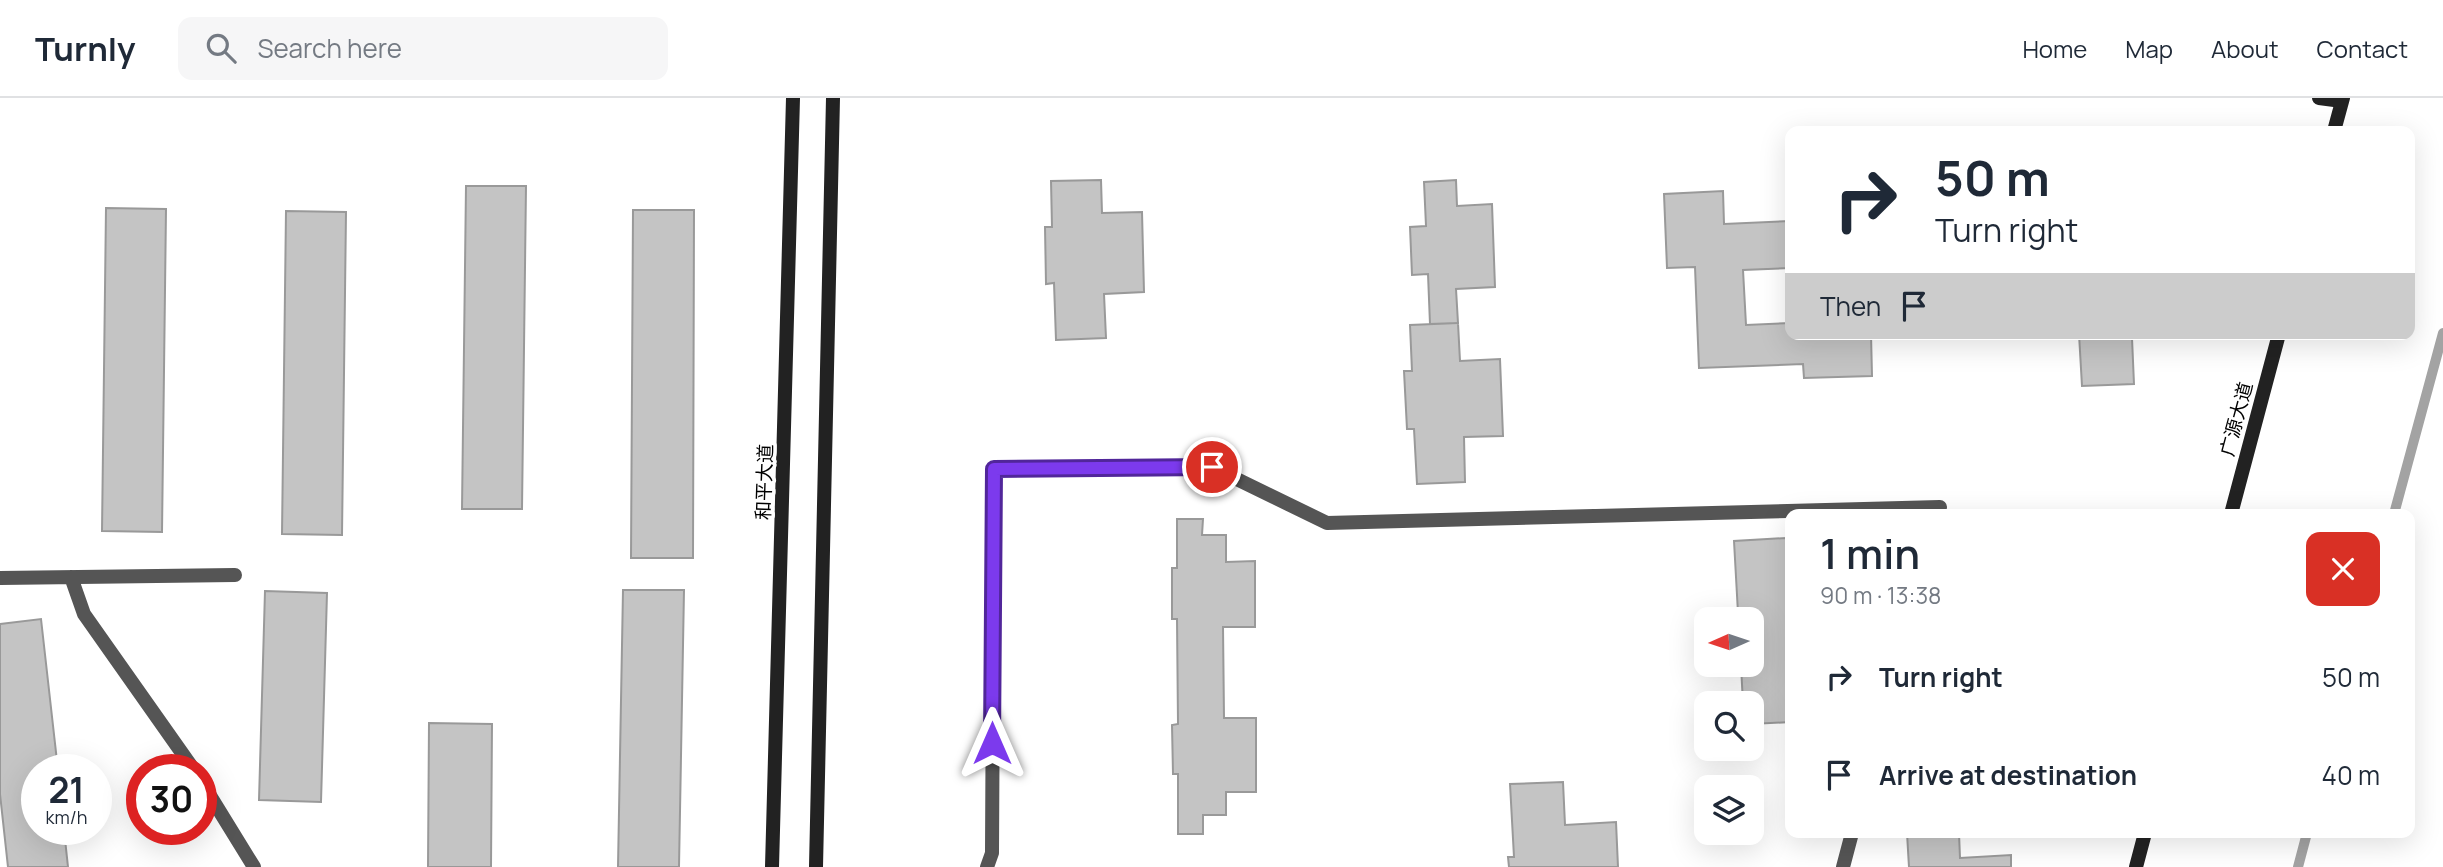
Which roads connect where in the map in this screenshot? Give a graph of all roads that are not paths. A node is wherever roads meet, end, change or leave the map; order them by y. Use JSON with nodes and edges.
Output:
{"nodes":[{"id":1,"x":793,"y":98,"type":"edge"},
{"id":2,"x":833,"y":98,"type":"edge"},
{"id":3,"x":2319,"y":98,"type":"edge"},
{"id":4,"x":2343,"y":100,"type":"edge"},
{"id":5,"x":2335,"y":126,"type":"edge"},
{"id":6,"x":2277,"y":340,"type":"edge"},
{"id":7,"x":1863,"y":509,"type":"edge"},
{"id":8,"x":1939,"y":509,"type":"edge"},
{"id":9,"x":2232,"y":509,"type":"edge"},
{"id":10,"x":1785,"y":511,"type":"edge"},
{"id":11,"x":235,"y":575,"type":"dead end"},
{"id":12,"x":71,"y":577,"type":"junction"},
{"id":13,"x":0,"y":578,"type":"edge"},
{"id":14,"x":183,"y":754,"type":"edge"},
{"id":15,"x":217,"y":807,"type":"edge"},
{"id":16,"x":1851,"y":838,"type":"edge"},
{"id":17,"x":2144,"y":838,"type":"edge"},
{"id":18,"x":254,"y":867,"type":"edge"},
{"id":19,"x":772,"y":867,"type":"edge"},
{"id":20,"x":816,"y":867,"type":"edge"},
{"id":21,"x":987,"y":867,"type":"edge"},
{"id":22,"x":1843,"y":867,"type":"edge"},
{"id":23,"x":2136,"y":867,"type":"edge"}],
"edges":[{"from":1,"to":19,"type":"main road","name":"和平大道"},
{"from":2,"to":20,"type":"main road"},
{"from":3,"to":4,"type":"main road"},
{"from":4,"to":5,"type":"main road"},
{"from":6,"to":9,"type":"main road","name":"广源大道"},
{"from":7,"to":8,"type":"street"},
{"from":10,"to":21,"type":"street"},
{"from":11,"to":12,"type":"street"},
{"from":12,"to":13,"type":"street"},
{"from":12,"to":14,"type":"street"},
{"from":15,"to":18,"type":"street"},
{"from":16,"to":22,"type":"street"},
{"from":17,"to":23,"type":"main road"}]}
